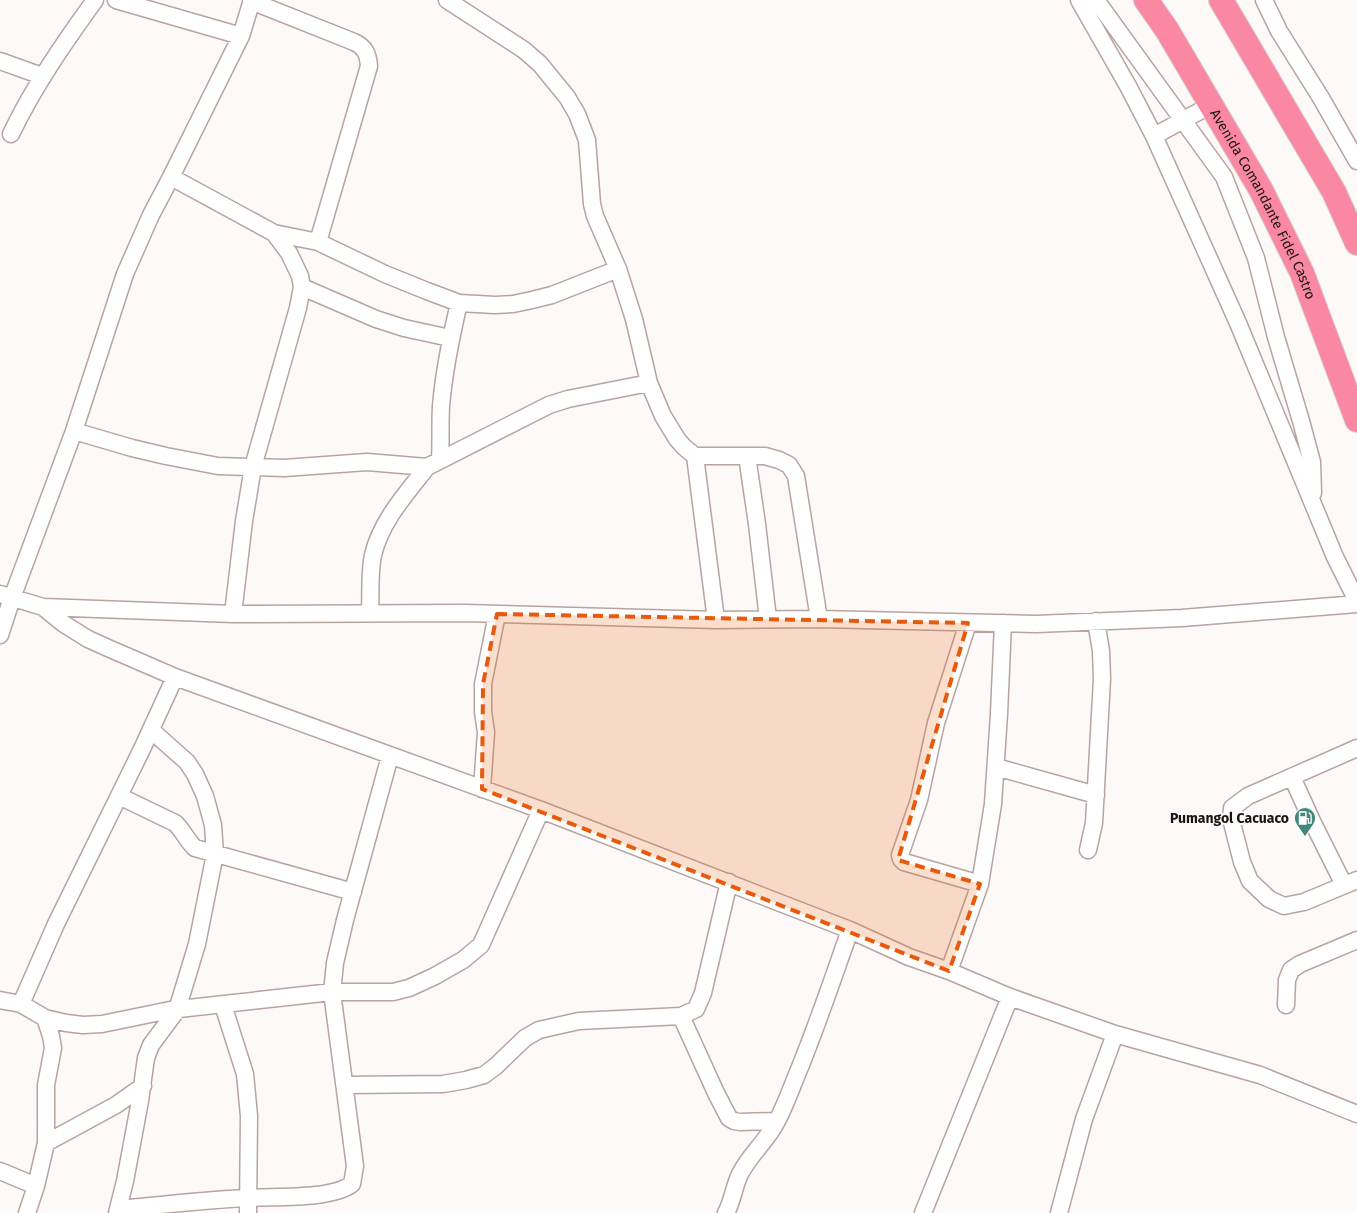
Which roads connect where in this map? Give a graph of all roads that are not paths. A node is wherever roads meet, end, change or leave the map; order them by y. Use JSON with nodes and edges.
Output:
{"nodes":[{"id":1,"x":95,"y":0,"type":"edge"},
{"id":2,"x":116,"y":0,"type":"edge"},
{"id":3,"x":251,"y":0,"type":"edge"},
{"id":4,"x":448,"y":0,"type":"edge"},
{"id":5,"x":1079,"y":0,"type":"edge"},
{"id":6,"x":1096,"y":0,"type":"edge"},
{"id":7,"x":1146,"y":0,"type":"edge"},
{"id":8,"x":1221,"y":0,"type":"edge"},
{"id":9,"x":1264,"y":0,"type":"edge"},
{"id":10,"x":241,"y":36,"type":"junction"},
{"id":11,"x":0,"y":61,"type":"edge"},
{"id":12,"x":42,"y":76,"type":"junction"},
{"id":13,"x":1211,"y":105,"type":"junction"},
{"id":14,"x":1183,"y":120,"type":"junction"},
{"id":15,"x":11,"y":134,"type":"dead end"},
{"id":16,"x":1154,"y":136,"type":"junction"},
{"id":17,"x":1357,"y":161,"type":"edge"},
{"id":18,"x":171,"y":177,"type":"junction"},
{"id":19,"x":274,"y":233,"type":"junction"},
{"id":20,"x":318,"y":242,"type":"junction"},
{"id":21,"x":1357,"y":243,"type":"edge"},
{"id":22,"x":618,"y":269,"type":"junction"},
{"id":23,"x":302,"y":287,"type":"junction"},
{"id":24,"x":459,"y":303,"type":"junction"},
{"id":25,"x":450,"y":338,"type":"junction"},
{"id":26,"x":649,"y":383,"type":"junction"},
{"id":27,"x":1357,"y":420,"type":"edge"},
{"id":28,"x":74,"y":431,"type":"junction"},
{"id":29,"x":695,"y":456,"type":"junction"},
{"id":30,"x":747,"y":456,"type":"junction"},
{"id":31,"x":434,"y":464,"type":"junction"},
{"id":32,"x":253,"y":467,"type":"junction"},
{"id":33,"x":1313,"y":503,"type":"junction"},
{"id":34,"x":6,"y":596,"type":"edge"},
{"id":35,"x":1357,"y":602,"type":"edge"},
{"id":36,"x":43,"y":607,"type":"junction"},
{"id":37,"x":370,"y":613,"type":"junction"},
{"id":38,"x":233,"y":614,"type":"junction"},
{"id":39,"x":497,"y":614,"type":"junction"},
{"id":40,"x":716,"y":620,"type":"junction"},
{"id":41,"x":768,"y":620,"type":"junction"},
{"id":42,"x":819,"y":620,"type":"junction"},
{"id":43,"x":1096,"y":621,"type":"junction"},
{"id":44,"x":968,"y":623,"type":"junction"},
{"id":45,"x":1003,"y":623,"type":"junction"},
{"id":46,"x":0,"y":635,"type":"edge"},
{"id":47,"x":175,"y":677,"type":"junction"},
{"id":48,"x":150,"y":730,"type":"junction"},
{"id":49,"x":1357,"y":748,"type":"edge"},
{"id":50,"x":390,"y":756,"type":"junction"},
{"id":51,"x":996,"y":766,"type":"junction"},
{"id":52,"x":1292,"y":777,"type":"junction"},
{"id":53,"x":482,"y":789,"type":"junction"},
{"id":54,"x":1096,"y":795,"type":"junction"},
{"id":55,"x":118,"y":796,"type":"junction"},
{"id":56,"x":541,"y":810,"type":"junction"},
{"id":57,"x":1088,"y":850,"type":"dead end"},
{"id":58,"x":215,"y":854,"type":"junction"},
{"id":59,"x":729,"y":882,"type":"junction"},
{"id":60,"x":1351,"y":882,"type":"edge"},
{"id":61,"x":980,"y":884,"type":"junction"},
{"id":62,"x":352,"y":892,"type":"junction"},
{"id":63,"x":850,"y":930,"type":"junction"},
{"id":64,"x":1357,"y":940,"type":"edge"},
{"id":65,"x":949,"y":971,"type":"junction"},
{"id":66,"x":332,"y":992,"type":"junction"},
{"id":67,"x":1010,"y":997,"type":"junction"},
{"id":68,"x":0,"y":1000,"type":"edge"},
{"id":69,"x":22,"y":1004,"type":"junction"},
{"id":70,"x":223,"y":1005,"type":"junction"},
{"id":71,"x":1286,"y":1005,"type":"dead end"},
{"id":72,"x":177,"y":1010,"type":"junction"},
{"id":73,"x":681,"y":1016,"type":"junction"},
{"id":74,"x":45,"y":1018,"type":"junction"},
{"id":75,"x":1115,"y":1034,"type":"junction"},
{"id":76,"x":345,"y":1085,"type":"junction"},
{"id":77,"x":142,"y":1086,"type":"junction"},
{"id":78,"x":1357,"y":1114,"type":"edge"},
{"id":79,"x":777,"y":1121,"type":"junction"},
{"id":80,"x":46,"y":1143,"type":"junction"},
{"id":81,"x":0,"y":1171,"type":"edge"},
{"id":82,"x":36,"y":1186,"type":"junction"},
{"id":83,"x":248,"y":1205,"type":"edge"},
{"id":84,"x":118,"y":1211,"type":"edge"},
{"id":85,"x":28,"y":1213,"type":"edge"},
{"id":86,"x":726,"y":1213,"type":"edge"},
{"id":87,"x":923,"y":1213,"type":"edge"},
{"id":88,"x":1059,"y":1213,"type":"edge"}],
"edges":[{"from":1,"to":12,"type":"street"},
{"from":2,"to":10,"type":"street"},
{"from":3,"to":10,"type":"street"},
{"from":3,"to":20,"type":"street"},
{"from":4,"to":22,"type":"street"},
{"from":5,"to":16,"type":"street"},
{"from":6,"to":14,"type":"street"},
{"from":7,"to":13,"type":"highway","name":"Avenida Comandante Fidel Castro"},
{"from":8,"to":21,"type":"highway"},
{"from":9,"to":17,"type":"street"},
{"from":10,"to":18,"type":"street"},
{"from":11,"to":12,"type":"street"},
{"from":12,"to":15,"type":"street"},
{"from":13,"to":14,"type":"street"},
{"from":13,"to":27,"type":"highway","name":"Avenida Comandante Fidel Castro"},
{"from":14,"to":16,"type":"street"},
{"from":14,"to":33,"type":"street"},
{"from":16,"to":33,"type":"street"},
{"from":18,"to":19,"type":"street"},
{"from":18,"to":28,"type":"street"},
{"from":19,"to":20,"type":"street"},
{"from":19,"to":23,"type":"street"},
{"from":20,"to":24,"type":"street"},
{"from":22,"to":24,"type":"street"},
{"from":22,"to":26,"type":"street"},
{"from":23,"to":25,"type":"street"},
{"from":23,"to":32,"type":"street"},
{"from":24,"to":25,"type":"street"},
{"from":25,"to":31,"type":"street"},
{"from":26,"to":29,"type":"street"},
{"from":26,"to":31,"type":"street"},
{"from":28,"to":32,"type":"street"},
{"from":28,"to":34,"type":"street"},
{"from":29,"to":30,"type":"street"},
{"from":29,"to":40,"type":"street"},
{"from":30,"to":41,"type":"street"},
{"from":30,"to":42,"type":"street"},
{"from":31,"to":32,"type":"street"},
{"from":31,"to":37,"type":"street"},
{"from":32,"to":38,"type":"street"},
{"from":33,"to":35,"type":"street"},
{"from":34,"to":36,"type":"street"},
{"from":34,"to":46,"type":"street"},
{"from":35,"to":43,"type":"street"},
{"from":36,"to":38,"type":"street"},
{"from":36,"to":47,"type":"street"},
{"from":37,"to":38,"type":"street"},
{"from":37,"to":39,"type":"street"},
{"from":39,"to":40,"type":"street"},
{"from":39,"to":53,"type":"street"},
{"from":40,"to":41,"type":"street"},
{"from":41,"to":42,"type":"street"},
{"from":42,"to":44,"type":"street"},
{"from":43,"to":45,"type":"street"},
{"from":43,"to":54,"type":"street"},
{"from":44,"to":45,"type":"street"},
{"from":44,"to":61,"type":"street"},
{"from":45,"to":51,"type":"street"},
{"from":47,"to":48,"type":"street"},
{"from":47,"to":50,"type":"street"},
{"from":48,"to":55,"type":"street"},
{"from":48,"to":58,"type":"street"},
{"from":49,"to":52,"type":"street"},
{"from":50,"to":53,"type":"street"},
{"from":50,"to":62,"type":"street"},
{"from":51,"to":54,"type":"street"},
{"from":51,"to":61,"type":"street"},
{"from":52,"to":60,"type":"street"},
{"from":52,"to":60,"type":"street"},
{"from":53,"to":56,"type":"street"},
{"from":54,"to":57,"type":"street"},
{"from":55,"to":58,"type":"street"},
{"from":55,"to":69,"type":"street"},
{"from":56,"to":59,"type":"street"},
{"from":56,"to":66,"type":"street"},
{"from":58,"to":62,"type":"street"},
{"from":58,"to":72,"type":"street"},
{"from":59,"to":63,"type":"street"},
{"from":59,"to":73,"type":"street"},
{"from":61,"to":65,"type":"street"},
{"from":62,"to":66,"type":"street"},
{"from":63,"to":65,"type":"street"},
{"from":63,"to":79,"type":"street"},
{"from":64,"to":71,"type":"street"},
{"from":65,"to":67,"type":"street"},
{"from":66,"to":70,"type":"street"},
{"from":66,"to":76,"type":"street"},
{"from":67,"to":75,"type":"street"},
{"from":67,"to":87,"type":"street"},
{"from":68,"to":69,"type":"street"},
{"from":69,"to":74,"type":"street"},
{"from":70,"to":72,"type":"street"},
{"from":70,"to":83,"type":"street"},
{"from":72,"to":74,"type":"street"},
{"from":72,"to":77,"type":"street"},
{"from":73,"to":76,"type":"street"},
{"from":73,"to":79,"type":"street"},
{"from":74,"to":80,"type":"street"},
{"from":75,"to":78,"type":"street"},
{"from":75,"to":88,"type":"street"},
{"from":76,"to":83,"type":"street"},
{"from":77,"to":80,"type":"street"},
{"from":77,"to":84,"type":"street"},
{"from":79,"to":86,"type":"street"},
{"from":80,"to":82,"type":"street"},
{"from":81,"to":82,"type":"street"},
{"from":82,"to":85,"type":"street"},
{"from":83,"to":84,"type":"street"}]}
